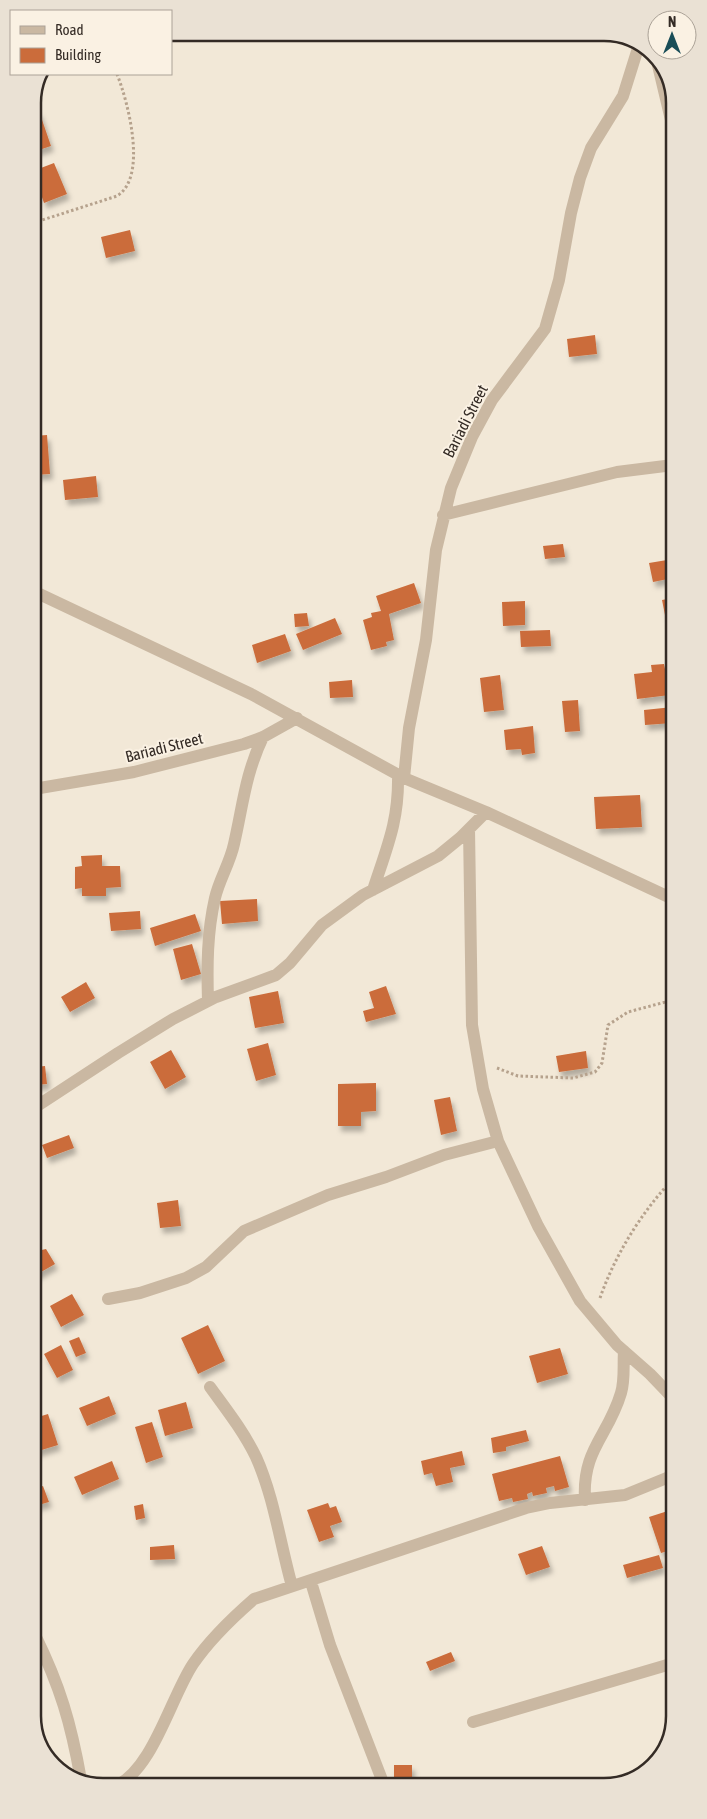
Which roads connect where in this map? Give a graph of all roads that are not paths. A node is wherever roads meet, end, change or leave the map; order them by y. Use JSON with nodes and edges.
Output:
{"nodes":[{"id":1,"x":636,"y":51,"type":"edge"},
{"id":2,"x":666,"y":466,"type":"edge"},
{"id":3,"x":442,"y":515,"type":"junction"},
{"id":4,"x":41,"y":595,"type":"edge"},
{"id":5,"x":297,"y":718,"type":"junction"},
{"id":6,"x":263,"y":737,"type":"junction"},
{"id":7,"x":401,"y":777,"type":"junction"},
{"id":8,"x":41,"y":788,"type":"edge"},
{"id":9,"x":486,"y":812,"type":"junction"},
{"id":10,"x":469,"y":829,"type":"junction"},
{"id":11,"x":373,"y":890,"type":"junction"},
{"id":12,"x":666,"y":896,"type":"edge"},
{"id":13,"x":208,"y":1001,"type":"junction"},
{"id":14,"x":41,"y":1103,"type":"edge"},
{"id":15,"x":498,"y":1141,"type":"junction"},
{"id":16,"x":108,"y":1299,"type":"dead end"},
{"id":17,"x":624,"y":1351,"type":"junction"},
{"id":18,"x":210,"y":1387,"type":"dead end"},
{"id":19,"x":666,"y":1391,"type":"edge"},
{"id":20,"x":666,"y":1478,"type":"edge"},
{"id":21,"x":585,"y":1500,"type":"junction"},
{"id":22,"x":311,"y":1582,"type":"junction"},
{"id":23,"x":292,"y":1586,"type":"junction"},
{"id":24,"x":41,"y":1647,"type":"edge"},
{"id":25,"x":666,"y":1665,"type":"edge"},
{"id":26,"x":473,"y":1722,"type":"dead end"},
{"id":27,"x":79,"y":1772,"type":"edge"},
{"id":28,"x":127,"y":1778,"type":"edge"},
{"id":29,"x":381,"y":1778,"type":"edge"}],
"edges":[{"from":1,"to":3,"type":"street","name":"Bariadi Street"},
{"from":2,"to":3,"type":"street"},
{"from":3,"to":7,"type":"street","name":"Bariadi Street"},
{"from":4,"to":5,"type":"street"},
{"from":5,"to":6,"type":"street","name":"Bariadi Street"},
{"from":5,"to":7,"type":"street"},
{"from":6,"to":8,"type":"street","name":"Bariadi Street"},
{"from":6,"to":13,"type":"street"},
{"from":7,"to":9,"type":"street"},
{"from":7,"to":11,"type":"street","name":"Bariadi Street"},
{"from":9,"to":10,"type":"street"},
{"from":9,"to":12,"type":"street"},
{"from":10,"to":11,"type":"street"},
{"from":10,"to":15,"type":"street"},
{"from":11,"to":13,"type":"street"},
{"from":13,"to":14,"type":"street"},
{"from":15,"to":16,"type":"street"},
{"from":15,"to":17,"type":"street"},
{"from":17,"to":19,"type":"street"},
{"from":17,"to":21,"type":"street"},
{"from":18,"to":23,"type":"street"},
{"from":20,"to":21,"type":"street"},
{"from":21,"to":22,"type":"street"},
{"from":22,"to":23,"type":"street"},
{"from":22,"to":29,"type":"street"},
{"from":23,"to":28,"type":"street"},
{"from":24,"to":27,"type":"street"},
{"from":25,"to":26,"type":"street"}]}
